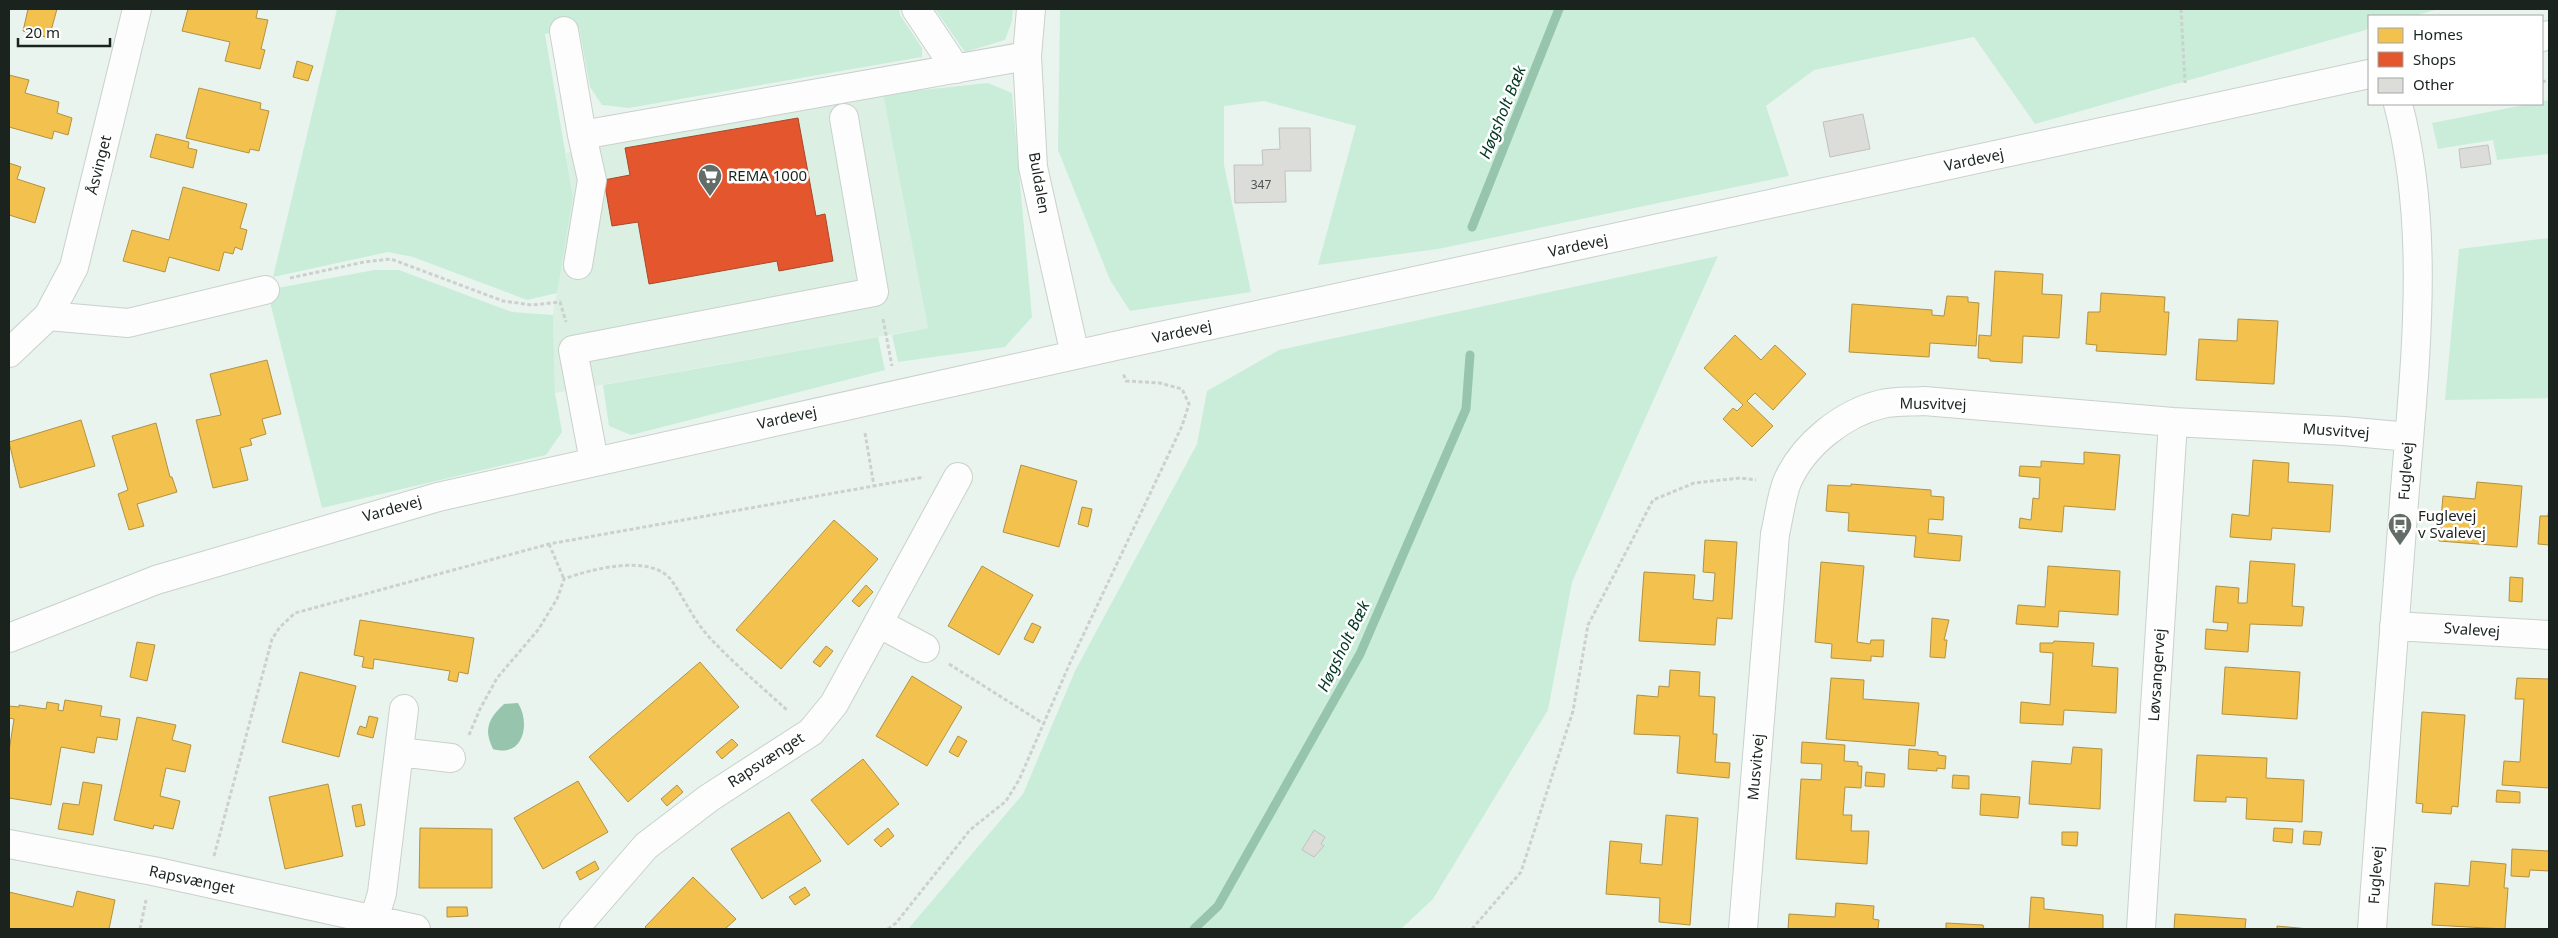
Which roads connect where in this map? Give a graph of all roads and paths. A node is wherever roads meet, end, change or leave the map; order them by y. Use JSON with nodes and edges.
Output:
{"nodes":[{"id":1,"x":137,"y":9,"type":"edge"},
{"id":2,"x":916,"y":9,"type":"edge"},
{"id":3,"x":1030,"y":9,"type":"edge"},
{"id":4,"x":2181,"y":9,"type":"edge"},
{"id":5,"x":564,"y":31,"type":"dead end"},
{"id":6,"x":1028,"y":56,"type":"junction"},
{"id":7,"x":956,"y":69,"type":"junction"},
{"id":8,"x":2368,"y":74,"type":"edge"},
{"id":9,"x":2398,"y":105,"type":"edge"},
{"id":10,"x":2186,"y":114,"type":"junction"},
{"id":11,"x":844,"y":118,"type":"dead end"},
{"id":12,"x":582,"y":135,"type":"junction"},
{"id":13,"x":578,"y":265,"type":"dead end"},
{"id":14,"x":265,"y":290,"type":"joint"},
{"id":15,"x":874,"y":292,"type":"junction"},
{"id":16,"x":48,"y":316,"type":"junction"},
{"id":17,"x":1115,"y":346,"type":"junction"},
{"id":18,"x":573,"y":350,"type":"junction"},
{"id":19,"x":9,"y":353,"type":"edge"},
{"id":20,"x":1075,"y":355,"type":"junction"},
{"id":21,"x":897,"y":394,"type":"junction"},
{"id":22,"x":860,"y":402,"type":"junction"},
{"id":23,"x":2173,"y":422,"type":"junction"},
{"id":24,"x":2409,"y":437,"type":"junction"},
{"id":25,"x":594,"y":461,"type":"junction"},
{"id":26,"x":958,"y":477,"type":"joint"},
{"id":27,"x":1787,"y":482,"type":"junction"},
{"id":28,"x":874,"y":486,"type":"junction"},
{"id":29,"x":549,"y":544,"type":"junction"},
{"id":30,"x":564,"y":579,"type":"junction"},
{"id":31,"x":878,"y":623,"type":"junction"},
{"id":32,"x":2394,"y":626,"type":"junction"},
{"id":33,"x":2549,"y":635,"type":"edge"},
{"id":34,"x":9,"y":638,"type":"edge"},
{"id":35,"x":925,"y":648,"type":"joint"},
{"id":36,"x":404,"y":709,"type":"dead end"},
{"id":37,"x":1044,"y":724,"type":"junction"},
{"id":38,"x":811,"y":732,"type":"junction"},
{"id":39,"x":399,"y":752,"type":"junction"},
{"id":40,"x":451,"y":758,"type":"joint"},
{"id":41,"x":9,"y":844,"type":"edge"},
{"id":42,"x":207,"y":883,"type":"junction"},
{"id":43,"x":374,"y":920,"type":"junction"},
{"id":44,"x":416,"y":929,"type":"edge"},
{"id":45,"x":574,"y":929,"type":"edge"},
{"id":46,"x":888,"y":929,"type":"edge"},
{"id":47,"x":1472,"y":929,"type":"edge"},
{"id":48,"x":1743,"y":929,"type":"edge"},
{"id":49,"x":2141,"y":929,"type":"edge"},
{"id":50,"x":2372,"y":929,"type":"edge"}],
"edges":[{"from":1,"to":16,"type":"street","name":"Åsvinget"},
{"from":2,"to":7,"type":"street"},
{"from":3,"to":6,"type":"street","name":"Buldalen"},
{"from":4,"to":10,"type":"path"},
{"from":5,"to":12,"type":"street"},
{"from":6,"to":7,"type":"street"},
{"from":6,"to":20,"type":"street","name":"Buldalen"},
{"from":7,"to":12,"type":"street"},
{"from":8,"to":10,"type":"street","name":"Vardevej"},
{"from":9,"to":24,"type":"street","name":"Fuglevej"},
{"from":10,"to":17,"type":"street","name":"Vardevej"},
{"from":11,"to":15,"type":"street"},
{"from":12,"to":13,"type":"street"},
{"from":14,"to":16,"type":"street"},
{"from":14,"to":18,"type":"path"},
{"from":15,"to":18,"type":"street"},
{"from":15,"to":21,"type":"path"},
{"from":16,"to":19,"type":"street","name":"Åsvinget"},
{"from":17,"to":20,"type":"street","name":"Vardevej"},
{"from":17,"to":37,"type":"path"},
{"from":18,"to":25,"type":"street"},
{"from":20,"to":21,"type":"street","name":"Vardevej"},
{"from":21,"to":22,"type":"street","name":"Vardevej"},
{"from":22,"to":25,"type":"street","name":"Vardevej"},
{"from":22,"to":28,"type":"path"},
{"from":23,"to":24,"type":"street","name":"Musvitvej"},
{"from":23,"to":27,"type":"street","name":"Musvitvej"},
{"from":23,"to":49,"type":"street","name":"Løvsangervej"},
{"from":24,"to":32,"type":"street","name":"Fuglevej"},
{"from":25,"to":34,"type":"street","name":"Vardevej"},
{"from":26,"to":28,"type":"path"},
{"from":26,"to":31,"type":"street","name":"Rapsvænget"},
{"from":27,"to":47,"type":"path"},
{"from":27,"to":48,"type":"street","name":"Musvitvej"},
{"from":28,"to":29,"type":"path"},
{"from":29,"to":30,"type":"path"},
{"from":29,"to":42,"type":"path"},
{"from":30,"to":38,"type":"path"},
{"from":30,"to":40,"type":"path"},
{"from":31,"to":35,"type":"street"},
{"from":31,"to":38,"type":"street","name":"Rapsvænget"},
{"from":32,"to":33,"type":"street","name":"Svalevej"},
{"from":32,"to":50,"type":"street","name":"Fuglevej"},
{"from":35,"to":37,"type":"path"},
{"from":36,"to":39,"type":"street"},
{"from":37,"to":46,"type":"path"},
{"from":38,"to":45,"type":"street","name":"Rapsvænget"},
{"from":39,"to":40,"type":"street"},
{"from":39,"to":43,"type":"street"},
{"from":41,"to":42,"type":"street","name":"Rapsvænget"},
{"from":42,"to":43,"type":"street","name":"Rapsvænget"},
{"from":43,"to":44,"type":"street","name":"Rapsvænget"}]}
